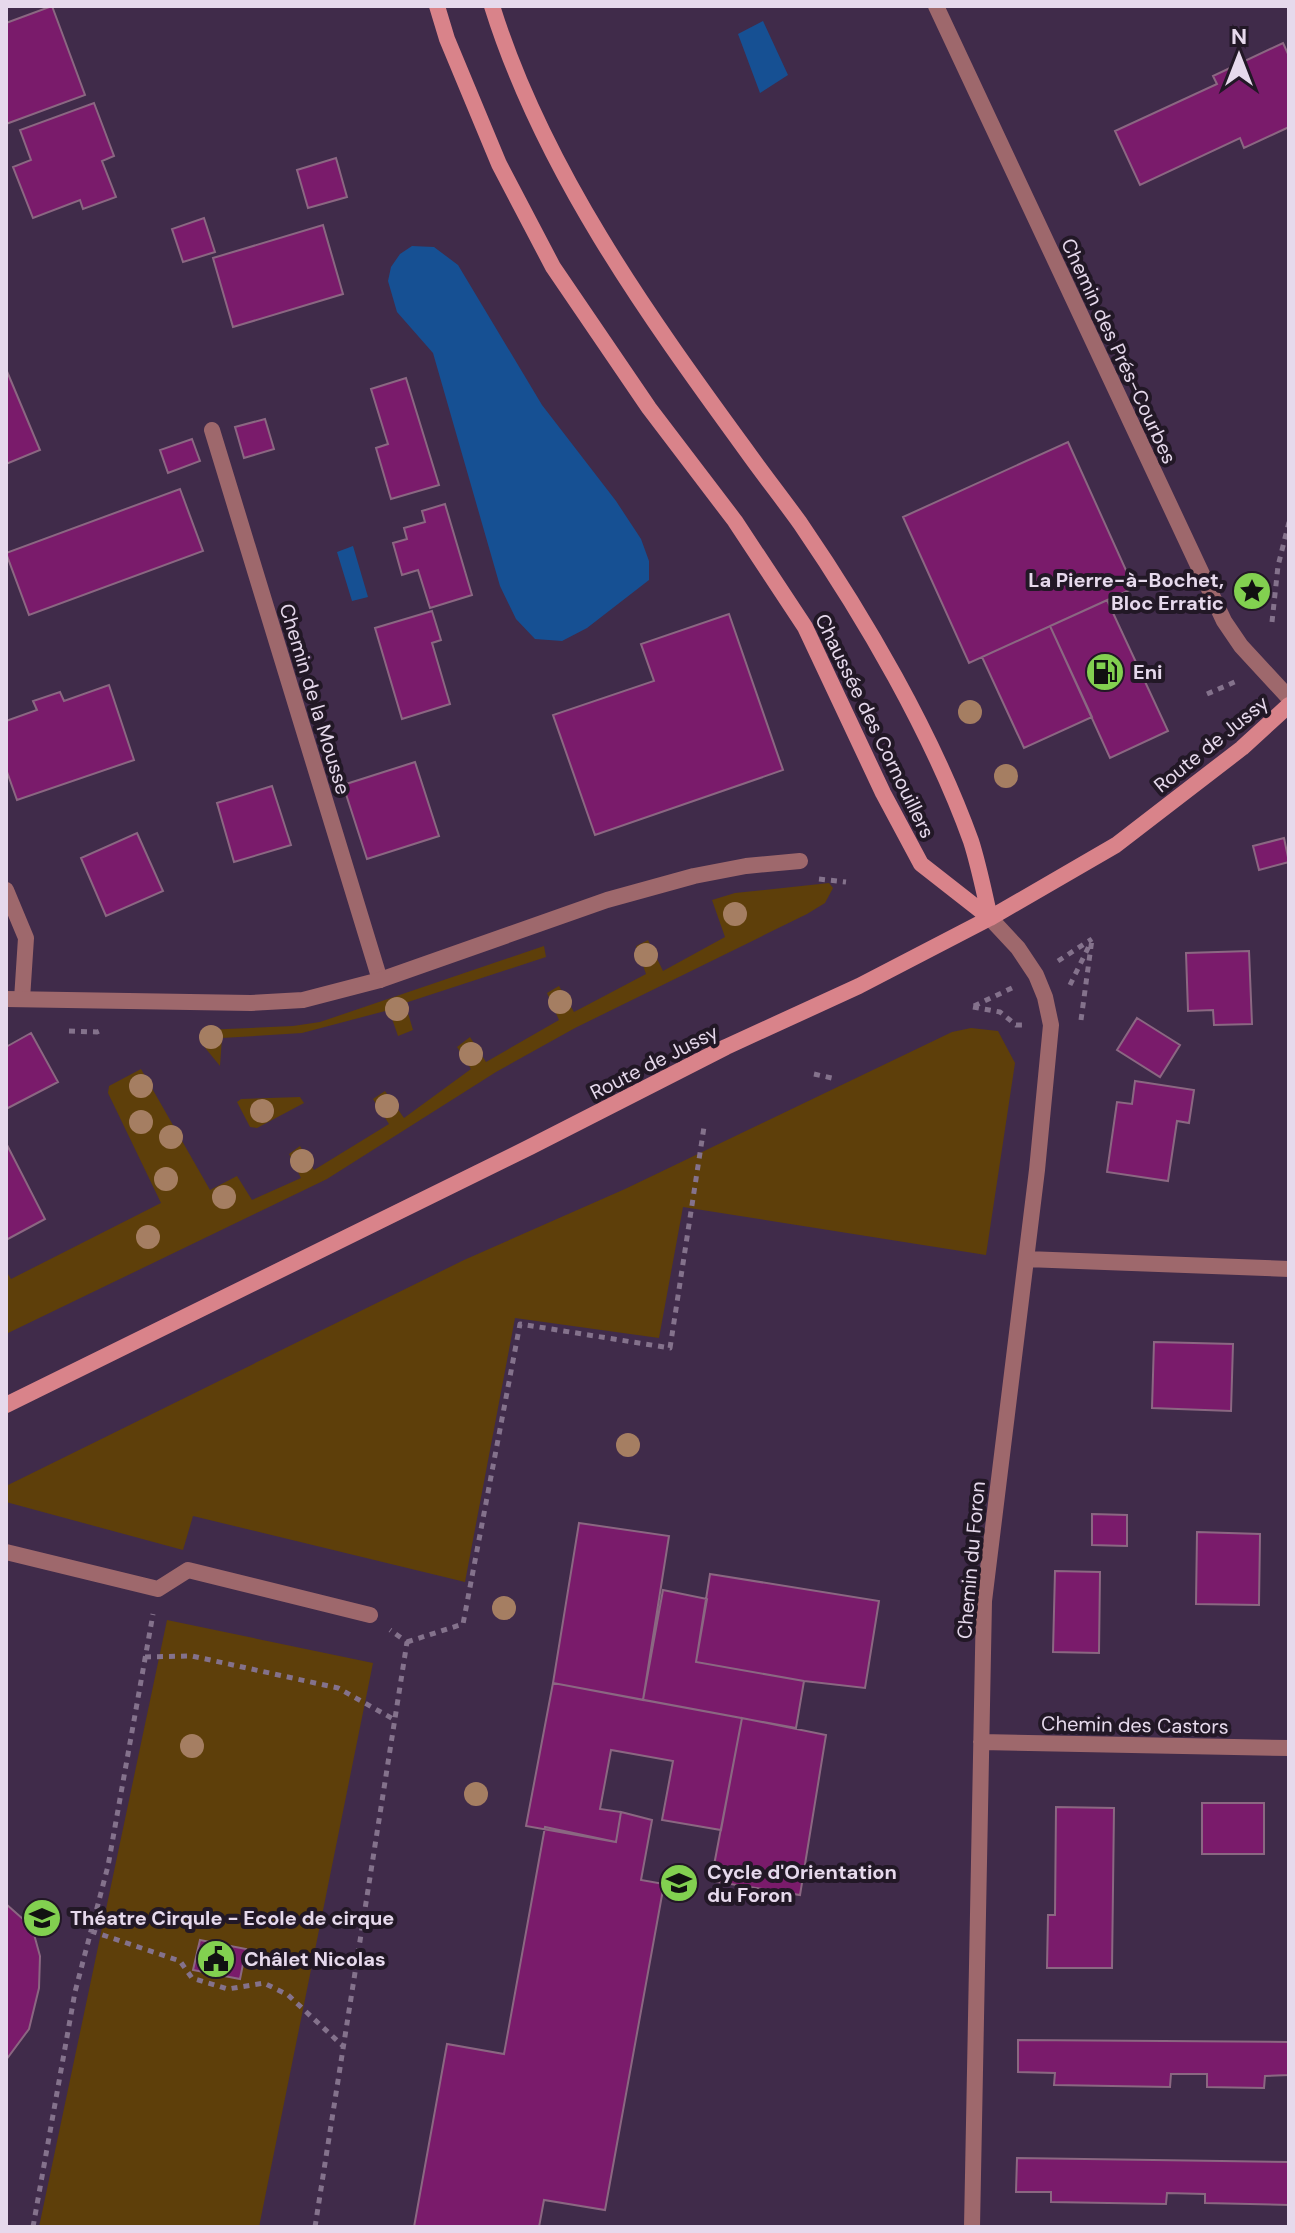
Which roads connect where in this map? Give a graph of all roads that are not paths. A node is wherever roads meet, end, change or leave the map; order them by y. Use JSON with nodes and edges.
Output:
{"nodes":[{"id":1,"x":437,"y":6,"type":"edge"},
{"id":2,"x":492,"y":6,"type":"edge"},
{"id":3,"x":936,"y":6,"type":"edge"},
{"id":4,"x":212,"y":430,"type":"dead end"},
{"id":5,"x":1289,"y":698,"type":"edge"},
{"id":6,"x":1289,"y":705,"type":"edge"},
{"id":7,"x":800,"y":861,"type":"dead end"},
{"id":8,"x":6,"y":890,"type":"edge"},
{"id":9,"x":990,"y":918,"type":"junction"},
{"id":10,"x":380,"y":980,"type":"junction"},
{"id":11,"x":14,"y":999,"type":"edge"},
{"id":12,"x":1026,"y":1259,"type":"junction"},
{"id":13,"x":1289,"y":1269,"type":"edge"},
{"id":14,"x":6,"y":1405,"type":"edge"},
{"id":15,"x":6,"y":1552,"type":"edge"},
{"id":16,"x":370,"y":1615,"type":"road end"},
{"id":17,"x":981,"y":1742,"type":"junction"},
{"id":18,"x":1289,"y":1748,"type":"edge"},
{"id":19,"x":972,"y":2227,"type":"edge"}],
"edges":[{"from":1,"to":9,"type":"street","name":"Chaussée des Cornouillers"},
{"from":2,"to":9,"type":"street","name":"Chaussée des Cornouillers"},
{"from":3,"to":5,"type":"street","name":"Chemin des Prés-Courbes"},
{"from":4,"to":10,"type":"street","name":"Chemin de la Mousse"},
{"from":6,"to":9,"type":"street","name":"Route de Jussy"},
{"from":7,"to":10,"type":"street"},
{"from":8,"to":11,"type":"street"},
{"from":9,"to":12,"type":"street","name":"Chemin du Foron"},
{"from":9,"to":14,"type":"street","name":"Route de Jussy"},
{"from":10,"to":11,"type":"street"},
{"from":12,"to":13,"type":"street"},
{"from":12,"to":17,"type":"street","name":"Chemin du Foron"},
{"from":15,"to":16,"type":"street"},
{"from":17,"to":18,"type":"street","name":"Chemin des Castors"},
{"from":17,"to":19,"type":"street","name":"Chemin du Foron"}]}
